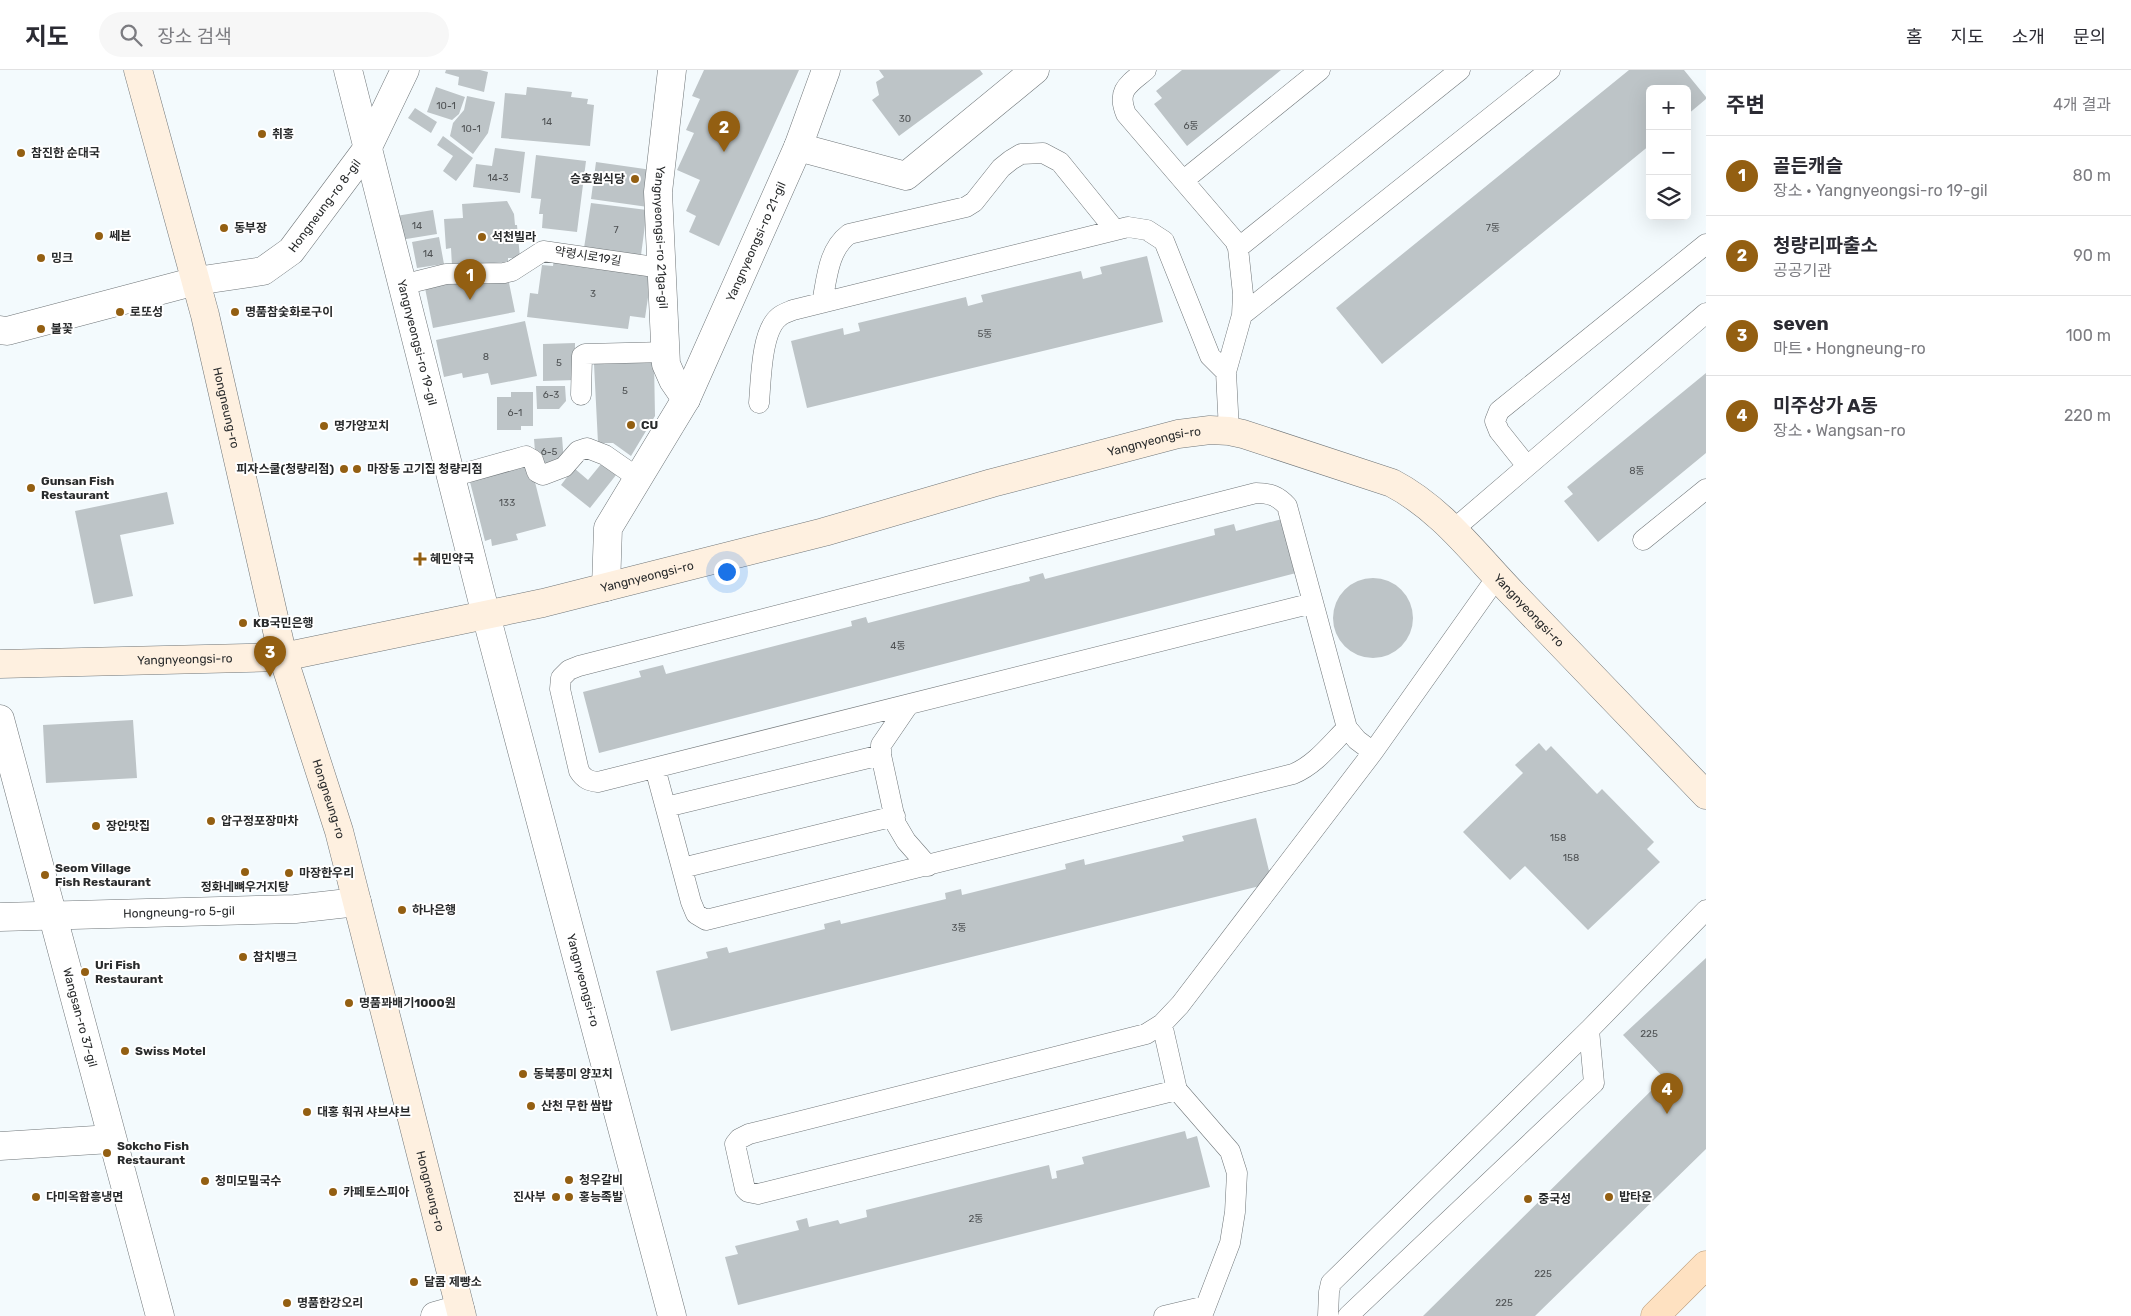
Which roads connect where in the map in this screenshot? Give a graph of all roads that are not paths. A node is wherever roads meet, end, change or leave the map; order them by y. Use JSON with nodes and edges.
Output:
{"nodes":[{"id":1,"x":138,"y":70,"type":"edge"},
{"id":2,"x":348,"y":70,"type":"edge"},
{"id":3,"x":405,"y":70,"type":"edge"},
{"id":4,"x":672,"y":70,"type":"edge"},
{"id":5,"x":826,"y":70,"type":"edge"},
{"id":6,"x":1035,"y":70,"type":"edge"},
{"id":7,"x":1146,"y":70,"type":"edge"},
{"id":8,"x":1320,"y":70,"type":"edge"},
{"id":9,"x":1460,"y":70,"type":"edge"},
{"id":10,"x":1550,"y":70,"type":"edge"},
{"id":11,"x":798,"y":147,"type":"junction"},
{"id":12,"x":367,"y":149,"type":"junction"},
{"id":13,"x":1184,"y":180,"type":"junction"},
{"id":14,"x":1115,"y":230,"type":"junction"},
{"id":15,"x":1706,"y":244,"type":"edge"},
{"id":16,"x":1238,"y":248,"type":"junction"},
{"id":17,"x":662,"y":268,"type":"junction"},
{"id":18,"x":196,"y":281,"type":"junction"},
{"id":19,"x":402,"y":285,"type":"junction"},
{"id":20,"x":822,"y":303,"type":"junction"},
{"id":21,"x":1706,"y":313,"type":"edge"},
{"id":22,"x":1242,"y":315,"type":"junction"},
{"id":23,"x":0,"y":330,"type":"edge"},
{"id":24,"x":666,"y":352,"type":"junction"},
{"id":25,"x":1226,"y":372,"type":"junction"},
{"id":26,"x":582,"y":395,"type":"dead end"},
{"id":27,"x":686,"y":399,"type":"junction"},
{"id":28,"x":759,"y":403,"type":"dead end"},
{"id":29,"x":1228,"y":431,"type":"junction"},
{"id":30,"x":1527,"y":466,"type":"junction"},
{"id":31,"x":451,"y":477,"type":"junction"},
{"id":32,"x":638,"y":478,"type":"junction"},
{"id":33,"x":1706,"y":489,"type":"edge"},
{"id":34,"x":1454,"y":529,"type":"junction"},
{"id":35,"x":1643,"y":540,"type":"dead end"},
{"id":36,"x":1497,"y":577,"type":"junction"},
{"id":37,"x":606,"y":587,"type":"junction"},
{"id":38,"x":1313,"y":603,"type":"junction"},
{"id":39,"x":486,"y":615,"type":"junction"},
{"id":40,"x":283,"y":657,"type":"junction"},
{"id":41,"x":0,"y":664,"type":"edge"},
{"id":42,"x":909,"y":704,"type":"junction"},
{"id":43,"x":0,"y":719,"type":"edge"},
{"id":44,"x":1348,"y":728,"type":"junction"},
{"id":45,"x":1373,"y":752,"type":"junction"},
{"id":46,"x":881,"y":755,"type":"junction"},
{"id":47,"x":655,"y":768,"type":"junction"},
{"id":48,"x":1706,"y":795,"type":"edge"},
{"id":49,"x":666,"y":807,"type":"junction"},
{"id":50,"x":895,"y":816,"type":"junction"},
{"id":51,"x":928,"y":866,"type":"junction"},
{"id":52,"x":682,"y":868,"type":"junction"},
{"id":53,"x":357,"y":902,"type":"junction"},
{"id":54,"x":1706,"y":910,"type":"edge"},
{"id":55,"x":54,"y":916,"type":"junction"},
{"id":56,"x":0,"y":917,"type":"edge"},
{"id":57,"x":1162,"y":1024,"type":"junction"},
{"id":58,"x":1589,"y":1030,"type":"junction"},
{"id":59,"x":1177,"y":1090,"type":"junction"},
{"id":60,"x":111,"y":1139,"type":"junction"},
{"id":61,"x":0,"y":1146,"type":"edge"},
{"id":62,"x":1706,"y":1265,"type":"edge"},
{"id":63,"x":1204,"y":1311,"type":"edge"},
{"id":64,"x":453,"y":1314,"type":"edge"},
{"id":65,"x":160,"y":1316,"type":"edge"},
{"id":66,"x":672,"y":1316,"type":"edge"},
{"id":67,"x":1164,"y":1316,"type":"edge"},
{"id":68,"x":1328,"y":1316,"type":"edge"},
{"id":69,"x":1348,"y":1316,"type":"edge"},
{"id":70,"x":1655,"y":1316,"type":"edge"}],
"edges":[{"from":1,"to":18,"type":"main road","name":"Hongneung-ro"},
{"from":2,"to":12,"type":"street","name":"Yangnyeongsi-ro 19-gil"},
{"from":3,"to":12,"type":"street","name":"Hongneung-ro 8-gil"},
{"from":4,"to":17,"type":"street","name":"Yangnyeongsi-ro 21ga-gil"},
{"from":5,"to":11,"type":"street","name":"Yangnyeongsi-ro 21-gil"},
{"from":6,"to":11,"type":"street"},
{"from":7,"to":13,"type":"lane"},
{"from":8,"to":13,"type":"lane"},
{"from":9,"to":16,"type":"lane"},
{"from":10,"to":22,"type":"lane"},
{"from":11,"to":27,"type":"street","name":"Yangnyeongsi-ro 21-gil"},
{"from":12,"to":18,"type":"street","name":"Hongneung-ro 8-gil"},
{"from":12,"to":19,"type":"street","name":"Yangnyeongsi-ro 19-gil"},
{"from":13,"to":16,"type":"lane"},
{"from":14,"to":20,"type":"lane"},
{"from":14,"to":20,"type":"lane"},
{"from":14,"to":25,"type":"lane"},
{"from":15,"to":30,"type":"lane"},
{"from":16,"to":22,"type":"lane"},
{"from":17,"to":19,"type":"lane","name":"약령시로19길"},
{"from":17,"to":24,"type":"street","name":"Yangnyeongsi-ro 21ga-gil"},
{"from":18,"to":23,"type":"street"},
{"from":18,"to":40,"type":"main road","name":"Hongneung-ro"},
{"from":19,"to":31,"type":"street","name":"Yangnyeongsi-ro 19-gil"},
{"from":20,"to":28,"type":"lane"},
{"from":21,"to":30,"type":"lane"},
{"from":22,"to":25,"type":"lane"},
{"from":24,"to":26,"type":"lane"},
{"from":24,"to":27,"type":"street","name":"Yangnyeongsi-ro 21ga-gil"},
{"from":25,"to":29,"type":"lane"},
{"from":27,"to":32,"type":"street","name":"Yangnyeongsi-ro 21-gil"},
{"from":29,"to":34,"type":"main road","name":"Yangnyeongsi-ro"},
{"from":29,"to":37,"type":"main road","name":"Yangnyeongsi-ro"},
{"from":30,"to":34,"type":"lane"},
{"from":31,"to":32,"type":"lane"},
{"from":31,"to":39,"type":"street","name":"Yangnyeongsi-ro 19-gil"},
{"from":32,"to":37,"type":"street","name":"Yangnyeongsi-ro 21-gil"},
{"from":33,"to":35,"type":"lane"},
{"from":34,"to":36,"type":"main road","name":"Yangnyeongsi-ro"},
{"from":36,"to":45,"type":"lane"},
{"from":36,"to":48,"type":"main road","name":"Yangnyeongsi-ro"},
{"from":37,"to":39,"type":"main road","name":"Yangnyeongsi-ro"},
{"from":38,"to":42,"type":"lane"},
{"from":38,"to":44,"type":"lane"},
{"from":38,"to":47,"type":"lane"},
{"from":39,"to":40,"type":"main road","name":"Yangnyeongsi-ro"},
{"from":39,"to":66,"type":"street","name":"Yangnyeongsi-ro"},
{"from":40,"to":41,"type":"main road","name":"Yangnyeongsi-ro"},
{"from":40,"to":53,"type":"main road","name":"Hongneung-ro"},
{"from":42,"to":46,"type":"lane"},
{"from":42,"to":47,"type":"lane"},
{"from":43,"to":55,"type":"street","name":"Wangsan-ro 37-gil"},
{"from":44,"to":45,"type":"lane"},
{"from":44,"to":51,"type":"lane"},
{"from":45,"to":57,"type":"lane"},
{"from":46,"to":49,"type":"lane"},
{"from":46,"to":50,"type":"lane"},
{"from":47,"to":49,"type":"lane"},
{"from":49,"to":52,"type":"lane"},
{"from":50,"to":51,"type":"lane"},
{"from":50,"to":52,"type":"lane"},
{"from":51,"to":52,"type":"lane"},
{"from":53,"to":55,"type":"street","name":"Hongneung-ro 5-gil"},
{"from":53,"to":64,"type":"main road","name":"Hongneung-ro"},
{"from":54,"to":58,"type":"lane"},
{"from":55,"to":56,"type":"street","name":"Hongneung-ro 5-gil"},
{"from":55,"to":60,"type":"street","name":"Wangsan-ro 37-gil"},
{"from":57,"to":59,"type":"lane"},
{"from":57,"to":59,"type":"lane"},
{"from":58,"to":68,"type":"lane"},
{"from":58,"to":69,"type":"lane"},
{"from":59,"to":63,"type":"lane"},
{"from":60,"to":61,"type":"street"},
{"from":60,"to":65,"type":"street","name":"Wangsan-ro 37-gil"},
{"from":62,"to":70,"type":"main road"},
{"from":63,"to":67,"type":"lane"}]}
